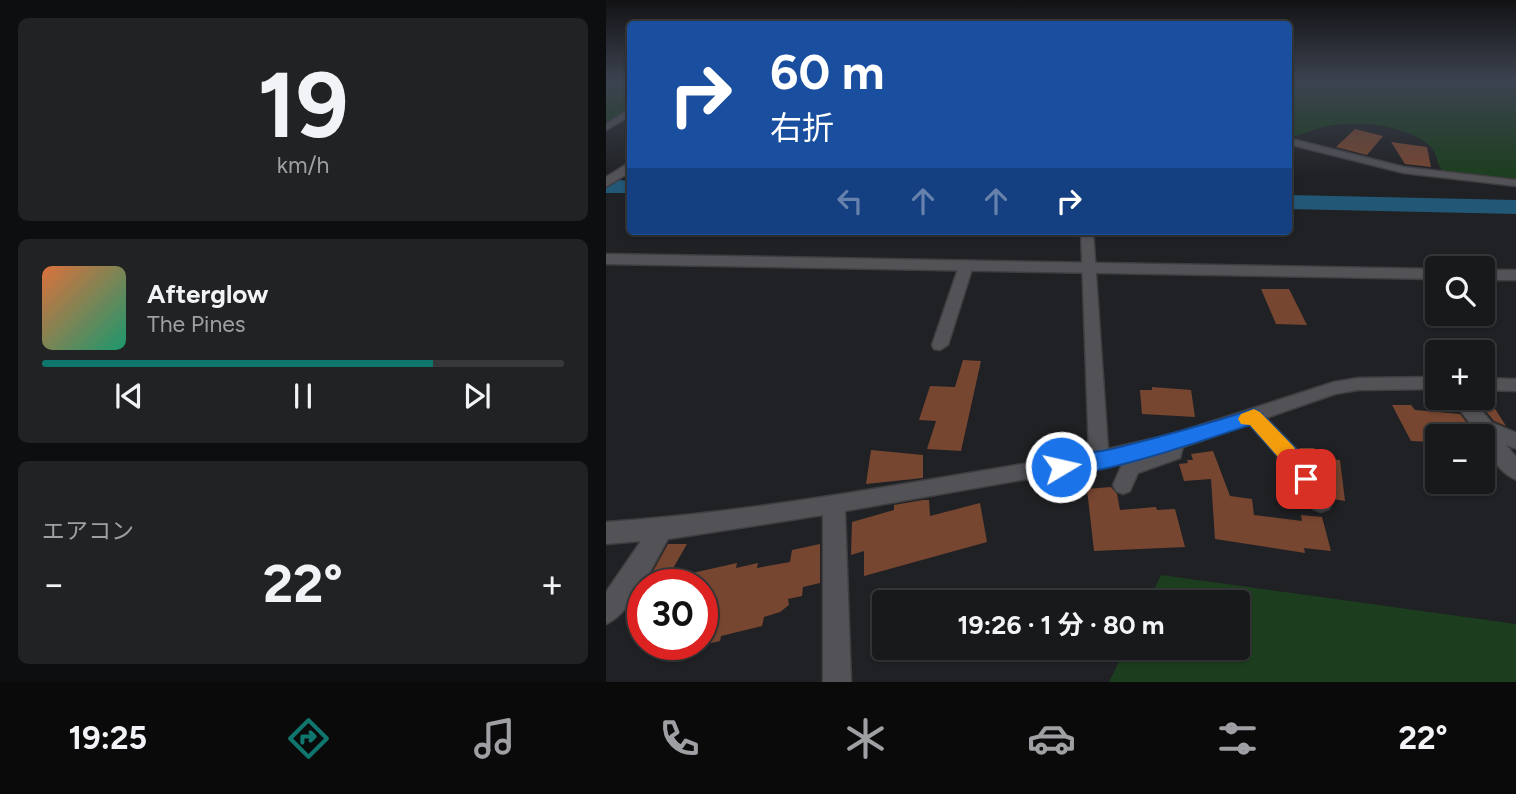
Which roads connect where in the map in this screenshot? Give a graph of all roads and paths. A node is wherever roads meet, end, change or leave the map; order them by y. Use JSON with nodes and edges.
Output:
{"nodes":[{"id":1,"x":627,"y":115,"type":"edge"},
{"id":2,"x":606,"y":127,"type":"edge"},
{"id":3,"x":1292,"y":142,"type":"edge"},
{"id":4,"x":627,"y":168,"type":"edge"},
{"id":5,"x":607,"y":181,"type":"edge"},
{"id":6,"x":1517,"y":183,"type":"edge"},
{"id":7,"x":1087,"y":235,"type":"edge"},
{"id":8,"x":606,"y":259,"type":"edge"},
{"id":9,"x":966,"y":266,"type":"junction"},
{"id":10,"x":1088,"y":268,"type":"junction"},
{"id":11,"x":1425,"y":274,"type":"edge"},
{"id":12,"x":1495,"y":275,"type":"edge"},
{"id":13,"x":1517,"y":275,"type":"edge"},
{"id":14,"x":940,"y":345,"type":"dead end"},
{"id":15,"x":1425,"y":383,"type":"edge"},
{"id":16,"x":1495,"y":384,"type":"edge"},
{"id":17,"x":1517,"y":385,"type":"edge"},
{"id":18,"x":1470,"y":410,"type":"edge"},
{"id":19,"x":1254,"y":417,"type":"junction"},
{"id":20,"x":1482,"y":424,"type":"edge"},
{"id":21,"x":1495,"y":432,"type":"edge"},
{"id":22,"x":1173,"y":442,"type":"junction"},
{"id":23,"x":1517,"y":442,"type":"edge"},
{"id":24,"x":1495,"y":444,"type":"edge"},
{"id":25,"x":1100,"y":460,"type":"junction"},
{"id":26,"x":1517,"y":471,"type":"edge"},
{"id":27,"x":1123,"y":485,"type":"dead end"},
{"id":28,"x":1321,"y":502,"type":"dead end"},
{"id":29,"x":834,"y":503,"type":"junction"},
{"id":30,"x":661,"y":529,"type":"junction"},
{"id":31,"x":606,"y":533,"type":"edge"},
{"id":32,"x":606,"y":611,"type":"edge"},
{"id":33,"x":837,"y":682,"type":"edge"}],
"edges":[{"from":1,"to":2,"type":"street"},
{"from":3,"to":6,"type":"street"},
{"from":4,"to":5,"type":"main road"},
{"from":7,"to":10,"type":"street"},
{"from":8,"to":9,"type":"main road"},
{"from":9,"to":10,"type":"main road"},
{"from":9,"to":14,"type":"street"},
{"from":10,"to":11,"type":"main road"},
{"from":10,"to":25,"type":"street"},
{"from":12,"to":13,"type":"main road"},
{"from":15,"to":19,"type":"street"},
{"from":16,"to":17,"type":"street"},
{"from":18,"to":20,"type":"street"},
{"from":19,"to":22,"type":"street"},
{"from":19,"to":28,"type":"street"},
{"from":21,"to":23,"type":"street"},
{"from":22,"to":25,"type":"street"},
{"from":22,"to":27,"type":"street"},
{"from":24,"to":26,"type":"street"},
{"from":25,"to":29,"type":"street"},
{"from":29,"to":30,"type":"street"},
{"from":29,"to":33,"type":"street"},
{"from":30,"to":31,"type":"street"},
{"from":30,"to":32,"type":"street"}]}
